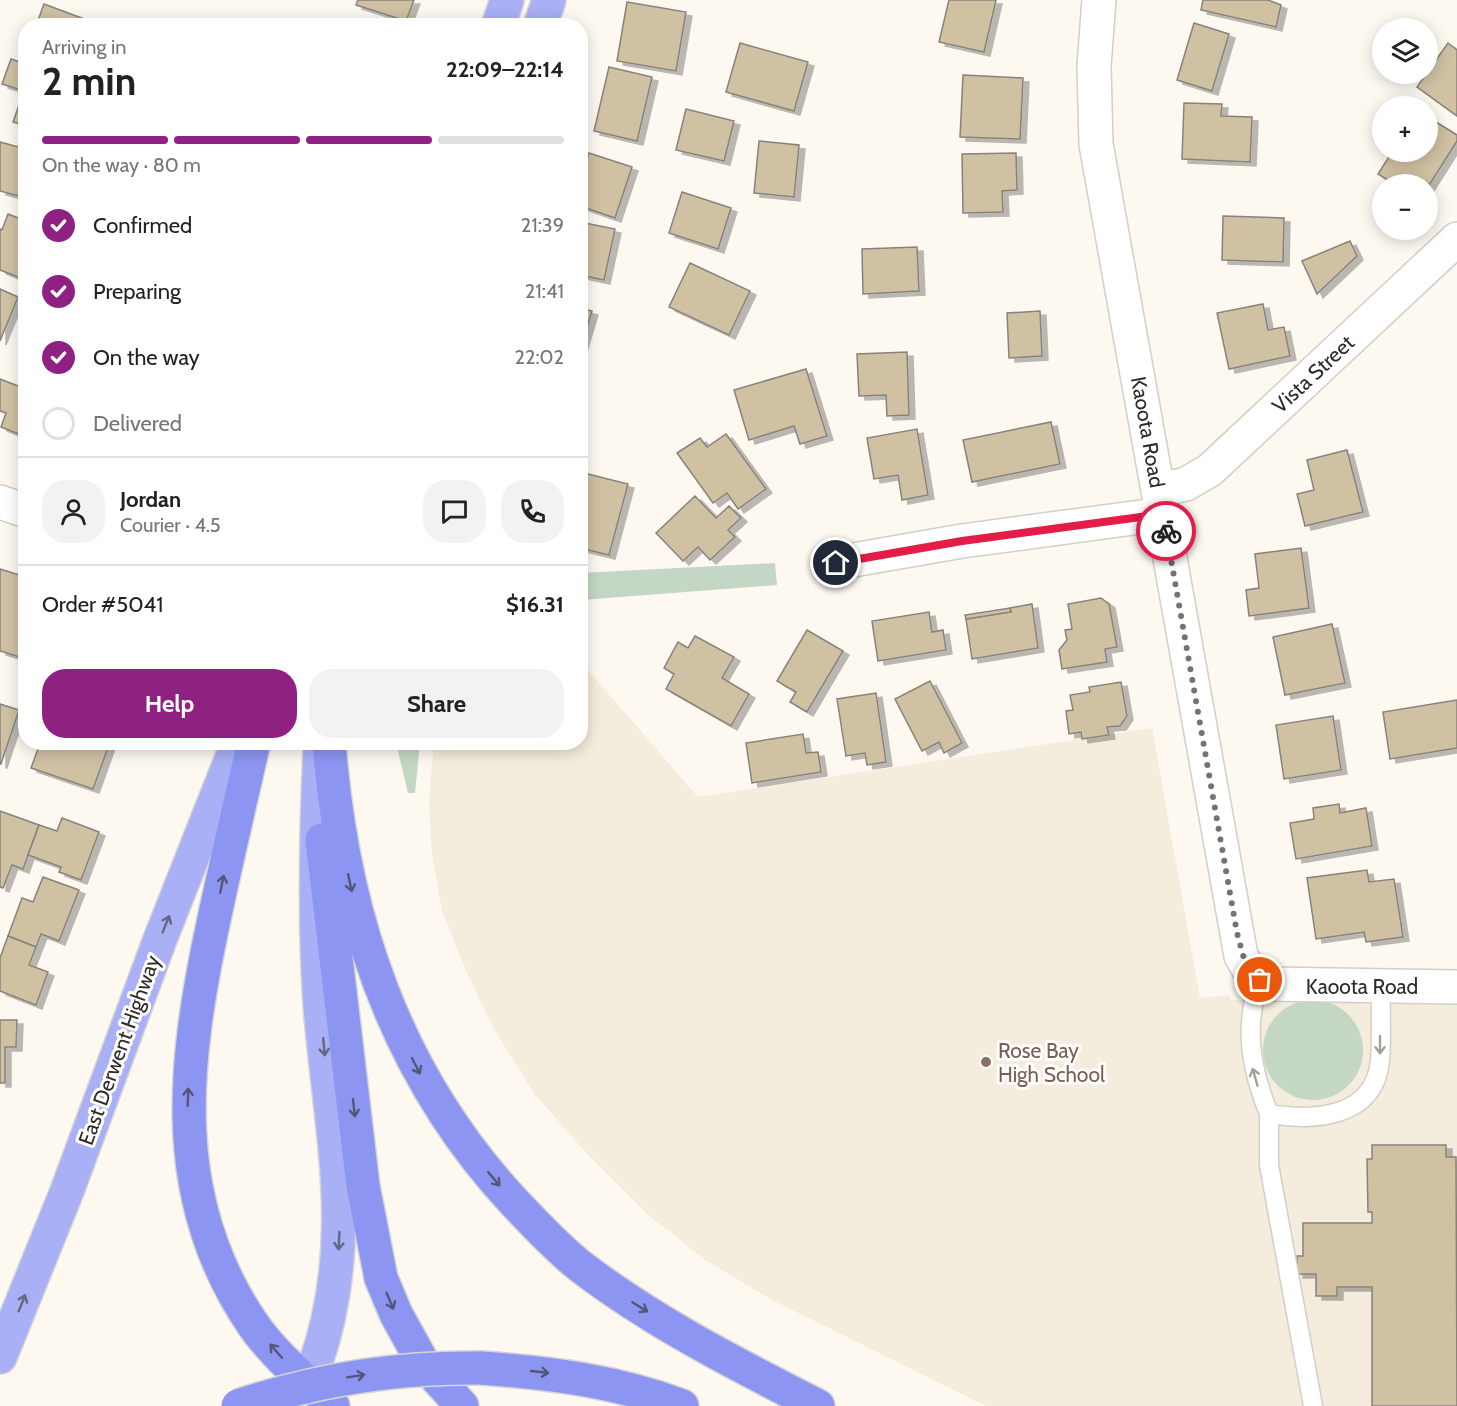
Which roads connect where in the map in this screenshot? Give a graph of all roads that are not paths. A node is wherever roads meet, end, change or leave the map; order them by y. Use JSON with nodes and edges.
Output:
{"nodes":[{"id":1,"x":507,"y":0,"type":"edge"},
{"id":2,"x":549,"y":0,"type":"edge"},
{"id":3,"x":1099,"y":0,"type":"edge"},
{"id":4,"x":501,"y":18,"type":"edge"},
{"id":5,"x":543,"y":18,"type":"edge"},
{"id":6,"x":1457,"y":239,"type":"edge"},
{"id":7,"x":0,"y":502,"type":"edge"},
{"id":8,"x":1161,"y":502,"type":"junction"},
{"id":9,"x":18,"y":508,"type":"edge"},
{"id":10,"x":836,"y":563,"type":"dead end"},
{"id":11,"x":235,"y":750,"type":"edge"},
{"id":12,"x":253,"y":750,"type":"edge"},
{"id":13,"x":320,"y":750,"type":"edge"},
{"id":14,"x":331,"y":750,"type":"edge"},
{"id":15,"x":318,"y":800,"type":"junction"},
{"id":16,"x":1260,"y":980,"type":"junction"},
{"id":17,"x":1381,"y":986,"type":"junction"},
{"id":18,"x":1457,"y":987,"type":"edge"},
{"id":19,"x":1269,"y":1114,"type":"junction"},
{"id":20,"x":0,"y":1357,"type":"edge"},
{"id":21,"x":315,"y":1365,"type":"dead end"},
{"id":22,"x":238,"y":1406,"type":"edge"},
{"id":23,"x":333,"y":1406,"type":"edge"},
{"id":24,"x":462,"y":1406,"type":"edge"},
{"id":25,"x":682,"y":1406,"type":"edge"},
{"id":26,"x":818,"y":1406,"type":"edge"},
{"id":27,"x":1313,"y":1406,"type":"edge"}],
"edges":[{"from":1,"to":4,"type":"main road"},
{"from":2,"to":5,"type":"main road"},
{"from":3,"to":8,"type":"street","name":"Kaoota Road"},
{"from":6,"to":8,"type":"street","name":"Vista Street"},
{"from":7,"to":9,"type":"street"},
{"from":8,"to":10,"type":"street","name":"Vista Street"},
{"from":8,"to":16,"type":"street","name":"Kaoota Road"},
{"from":20,"to":11,"type":"main road","name":"East Derwent Highway","one_way":true},
{"from":23,"to":12,"type":"highway","one_way":true},
{"from":13,"to":15,"type":"main road"},
{"from":14,"to":26,"type":"highway","one_way":true},
{"from":15,"to":21,"type":"main road","one_way":true},
{"from":15,"to":24,"type":"highway","one_way":true},
{"from":16,"to":17,"type":"street","name":"Kaoota Road"},
{"from":19,"to":16,"type":"lane","one_way":true},
{"from":17,"to":18,"type":"street","name":"Kaoota Road"},
{"from":17,"to":19,"type":"lane","one_way":true},
{"from":19,"to":27,"type":"lane"},
{"from":22,"to":25,"type":"highway","one_way":true,"bridge":true}]}
